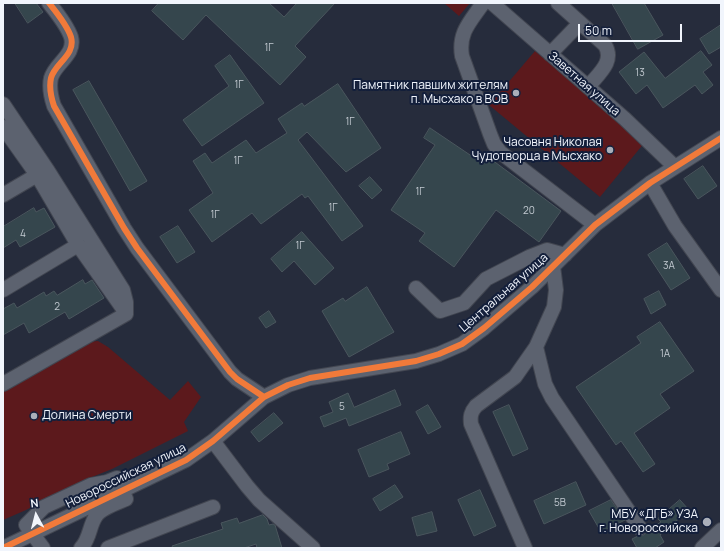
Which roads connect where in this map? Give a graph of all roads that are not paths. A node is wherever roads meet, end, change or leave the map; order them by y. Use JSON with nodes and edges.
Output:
{"nodes":[{"id":1,"x":49,"y":3,"type":"edge"},
{"id":2,"x":483,"y":3,"type":"edge"},
{"id":3,"x":492,"y":3,"type":"edge"},
{"id":4,"x":558,"y":3,"type":"edge"},
{"id":5,"x":580,"y":23,"type":"junction"},
{"id":6,"x":550,"y":54,"type":"junction"},
{"id":7,"x":588,"y":87,"type":"junction"},
{"id":8,"x":3,"y":104,"type":"edge"},
{"id":9,"x":3,"y":127,"type":"edge"},
{"id":10,"x":721,"y":138,"type":"edge"},
{"id":11,"x":674,"y":166,"type":"junction"},
{"id":12,"x":37,"y":175,"type":"junction"},
{"id":13,"x":650,"y":183,"type":"junction"},
{"id":14,"x":3,"y":195,"type":"edge"},
{"id":15,"x":595,"y":225,"type":"junction"},
{"id":16,"x":78,"y":245,"type":"junction"},
{"id":17,"x":565,"y":255,"type":"junction"},
{"id":18,"x":553,"y":266,"type":"junction"},
{"id":19,"x":416,"y":288,"type":"dead end"},
{"id":20,"x":3,"y":290,"type":"edge"},
{"id":21,"x":721,"y":290,"type":"edge"},
{"id":22,"x":126,"y":314,"type":"junction"},
{"id":23,"x":536,"y":347,"type":"junction"},
{"id":24,"x":3,"y":384,"type":"edge"},
{"id":25,"x":264,"y":397,"type":"junction"},
{"id":26,"x":213,"y":441,"type":"junction"},
{"id":27,"x":122,"y":491,"type":"junction"},
{"id":28,"x":213,"y":507,"type":"dead end"},
{"id":29,"x":80,"y":511,"type":"junction"},
{"id":30,"x":640,"y":528,"type":"dead end"},
{"id":31,"x":90,"y":530,"type":"junction"},
{"id":32,"x":721,"y":530,"type":"edge"},
{"id":33,"x":32,"y":534,"type":"junction"},
{"id":34,"x":3,"y":548,"type":"edge"},
{"id":35,"x":43,"y":548,"type":"edge"},
{"id":36,"x":81,"y":548,"type":"edge"},
{"id":37,"x":107,"y":548,"type":"edge"},
{"id":38,"x":312,"y":548,"type":"edge"},
{"id":39,"x":525,"y":548,"type":"edge"},
{"id":40,"x":702,"y":548,"type":"edge"}],
"edges":[{"from":1,"to":25,"type":"street"},
{"from":2,"to":15,"type":"street"},
{"from":3,"to":6,"type":"street","name":"Заветная улица"},
{"from":4,"to":5,"type":"street"},
{"from":5,"to":6,"type":"street"},
{"from":5,"to":7,"type":"street"},
{"from":6,"to":7,"type":"street","name":"Заветная улица"},
{"from":7,"to":11,"type":"street","name":"Заветная улица"},
{"from":8,"to":22,"type":"street"},
{"from":9,"to":12,"type":"street"},
{"from":10,"to":11,"type":"street","name":"Центральная улица"},
{"from":11,"to":13,"type":"street","name":"Центральная улица"},
{"from":12,"to":14,"type":"street"},
{"from":12,"to":16,"type":"street"},
{"from":13,"to":15,"type":"street","name":"Центральная улица"},
{"from":13,"to":21,"type":"street"},
{"from":15,"to":17,"type":"street","name":"Центральная улица"},
{"from":16,"to":20,"type":"street"},
{"from":16,"to":22,"type":"street"},
{"from":17,"to":18,"type":"street","name":"Центральная улица"},
{"from":17,"to":19,"type":"street"},
{"from":18,"to":23,"type":"street","name":"Центральная улица"},
{"from":18,"to":25,"type":"street","name":"Центральная улица"},
{"from":22,"to":24,"type":"street"},
{"from":23,"to":30,"type":"street"},
{"from":23,"to":39,"type":"street","name":"Центральная улица"},
{"from":25,"to":26,"type":"street","name":"Центральная улица"},
{"from":26,"to":27,"type":"street","name":"Новороссийская улица"},
{"from":26,"to":38,"type":"street"},
{"from":27,"to":29,"type":"street","name":"Новороссийская улица"},
{"from":27,"to":31,"type":"street"},
{"from":27,"to":33,"type":"street"},
{"from":28,"to":37,"type":"street"},
{"from":29,"to":31,"type":"street"},
{"from":29,"to":33,"type":"street","name":"Новороссийская улица"},
{"from":31,"to":36,"type":"street"},
{"from":31,"to":37,"type":"street"},
{"from":32,"to":40,"type":"street"},
{"from":33,"to":34,"type":"street","name":"Новороссийская улица"},
{"from":33,"to":35,"type":"street"}]}
